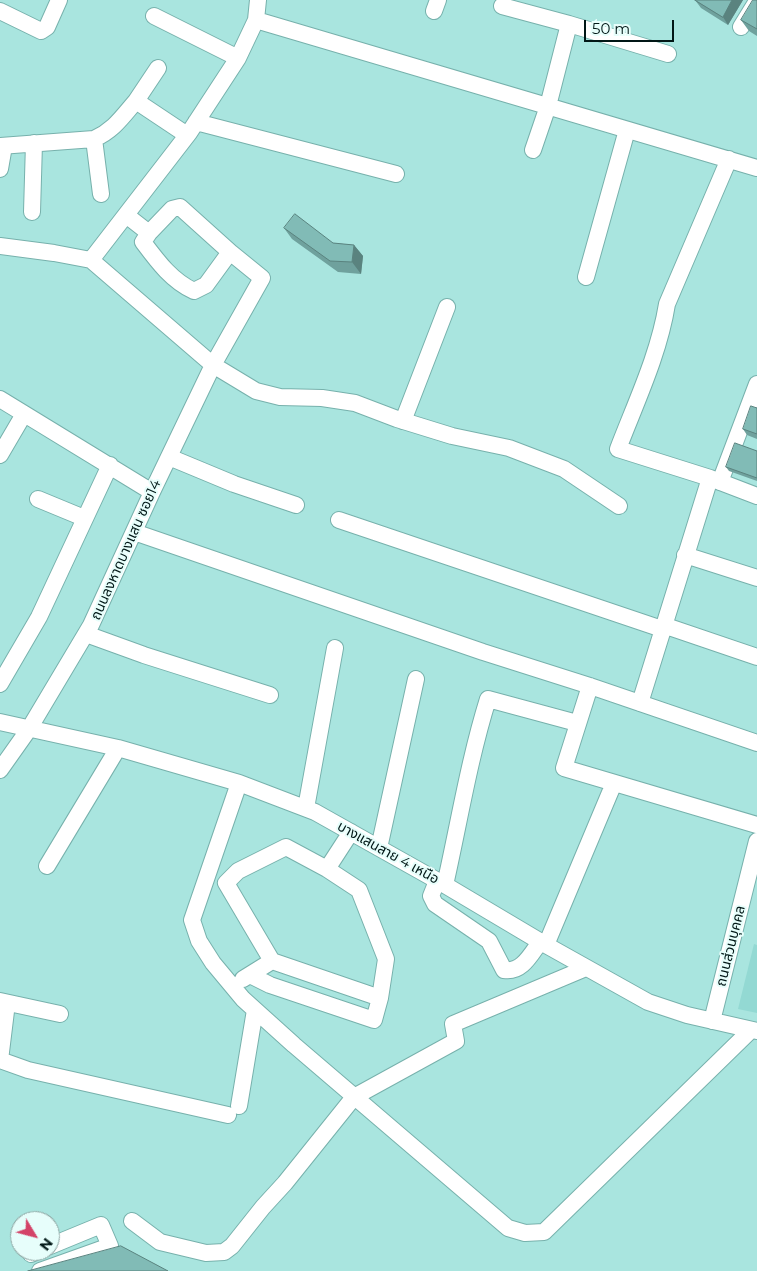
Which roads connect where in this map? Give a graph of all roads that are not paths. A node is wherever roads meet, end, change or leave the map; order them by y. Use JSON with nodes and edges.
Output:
{"nodes":[{"id":1,"x":59,"y":0,"type":"edge"},
{"id":2,"x":258,"y":0,"type":"edge"},
{"id":3,"x":757,"y":1,"type":"edge"},
{"id":4,"x":502,"y":6,"type":"dead end"},
{"id":5,"x":0,"y":11,"type":"edge"},
{"id":6,"x":154,"y":16,"type":"dead end"},
{"id":7,"x":256,"y":20,"type":"junction"},
{"id":8,"x":569,"y":24,"type":"junction"},
{"id":9,"x":741,"y":27,"type":"edge"},
{"id":10,"x":668,"y":54,"type":"dead end"},
{"id":11,"x":238,"y":58,"type":"junction"},
{"id":12,"x":158,"y":68,"type":"dead end"},
{"id":13,"x":136,"y":100,"type":"junction"},
{"id":14,"x":548,"y":106,"type":"junction"},
{"id":15,"x":191,"y":129,"type":"junction"},
{"id":16,"x":627,"y":130,"type":"junction"},
{"id":17,"x":94,"y":139,"type":"junction"},
{"id":18,"x":34,"y":143,"type":"junction"},
{"id":19,"x":2,"y":146,"type":"edge"},
{"id":20,"x":533,"y":150,"type":"dead end"},
{"id":21,"x":729,"y":159,"type":"junction"},
{"id":22,"x":757,"y":168,"type":"edge"},
{"id":23,"x":0,"y":169,"type":"edge"},
{"id":24,"x":396,"y":174,"type":"dead end"},
{"id":25,"x":100,"y":194,"type":"dead end"},
{"id":26,"x":32,"y":212,"type":"dead end"},
{"id":27,"x":126,"y":215,"type":"junction"},
{"id":28,"x":149,"y":233,"type":"junction"},
{"id":29,"x":0,"y":246,"type":"edge"},
{"id":30,"x":230,"y":252,"type":"junction"},
{"id":31,"x":92,"y":260,"type":"junction"},
{"id":32,"x":586,"y":277,"type":"dead end"},
{"id":33,"x":447,"y":307,"type":"dead end"},
{"id":34,"x":213,"y":365,"type":"junction"},
{"id":35,"x":757,"y":384,"type":"edge"},
{"id":36,"x":0,"y":399,"type":"edge"},
{"id":37,"x":24,"y":414,"type":"junction"},
{"id":38,"x":403,"y":421,"type":"junction"},
{"id":39,"x":0,"y":455,"type":"edge"},
{"id":40,"x":168,"y":457,"type":"junction"},
{"id":41,"x":110,"y":465,"type":"junction"},
{"id":42,"x":715,"y":480,"type":"junction"},
{"id":43,"x":152,"y":492,"type":"junction"},
{"id":44,"x":757,"y":496,"type":"edge"},
{"id":45,"x":38,"y":499,"type":"dead end"},
{"id":46,"x":296,"y":505,"type":"dead end"},
{"id":47,"x":618,"y":506,"type":"dead end"},
{"id":48,"x":84,"y":518,"type":"junction"},
{"id":49,"x":339,"y":520,"type":"dead end"},
{"id":50,"x":134,"y":532,"type":"junction"},
{"id":51,"x":685,"y":556,"type":"junction"},
{"id":52,"x":757,"y":578,"type":"edge"},
{"id":53,"x":662,"y":627,"type":"junction"},
{"id":54,"x":86,"y":634,"type":"junction"},
{"id":55,"x":335,"y":648,"type":"dead end"},
{"id":56,"x":757,"y":657,"type":"edge"},
{"id":57,"x":416,"y":679,"type":"dead end"},
{"id":58,"x":0,"y":684,"type":"edge"},
{"id":59,"x":590,"y":686,"type":"junction"},
{"id":60,"x":270,"y":695,"type":"dead end"},
{"id":61,"x":640,"y":703,"type":"junction"},
{"id":62,"x":0,"y":722,"type":"edge"},
{"id":63,"x":578,"y":723,"type":"junction"},
{"id":64,"x":29,"y":729,"type":"junction"},
{"id":65,"x":757,"y":743,"type":"edge"},
{"id":66,"x":118,"y":748,"type":"junction"},
{"id":67,"x":0,"y":770,"type":"edge"},
{"id":68,"x":239,"y":783,"type":"junction"},
{"id":69,"x":614,"y":783,"type":"junction"},
{"id":70,"x":306,"y":808,"type":"junction"},
{"id":71,"x":757,"y":825,"type":"edge"},
{"id":72,"x":351,"y":832,"type":"junction"},
{"id":73,"x":757,"y":841,"type":"edge"},
{"id":74,"x":380,"y":848,"type":"junction"},
{"id":75,"x":47,"y":866,"type":"dead end"},
{"id":76,"x":328,"y":869,"type":"junction"},
{"id":77,"x":441,"y":883,"type":"junction"},
{"id":78,"x":543,"y":943,"type":"junction"},
{"id":79,"x":272,"y":961,"type":"junction"},
{"id":80,"x":586,"y":968,"type":"junction"},
{"id":81,"x":250,"y":974,"type":"junction"},
{"id":82,"x":232,"y":986,"type":"junction"},
{"id":83,"x":380,"y":998,"type":"junction"},
{"id":84,"x":4,"y":1002,"type":"edge"},
{"id":85,"x":255,"y":1010,"type":"junction"},
{"id":86,"x":60,"y":1014,"type":"dead end"},
{"id":87,"x":712,"y":1021,"type":"junction"},
{"id":88,"x":754,"y":1030,"type":"edge"},
{"id":89,"x":354,"y":1097,"type":"junction"},
{"id":90,"x":132,"y":1221,"type":"dead end"},
{"id":91,"x":60,"y":1242,"type":"edge"},
{"id":92,"x":40,"y":1271,"type":"edge"}],
"edges":[{"from":1,"to":5,"type":"street"},
{"from":2,"to":7,"type":"street"},
{"from":3,"to":9,"type":"street"},
{"from":4,"to":8,"type":"street"},
{"from":6,"to":11,"type":"street"},
{"from":7,"to":11,"type":"street"},
{"from":7,"to":14,"type":"street"},
{"from":8,"to":10,"type":"street"},
{"from":8,"to":14,"type":"street"},
{"from":11,"to":15,"type":"street"},
{"from":12,"to":13,"type":"street"},
{"from":13,"to":15,"type":"street"},
{"from":13,"to":17,"type":"street"},
{"from":14,"to":16,"type":"street"},
{"from":14,"to":20,"type":"street"},
{"from":15,"to":24,"type":"street"},
{"from":15,"to":27,"type":"street"},
{"from":16,"to":21,"type":"street"},
{"from":16,"to":32,"type":"street"},
{"from":17,"to":18,"type":"street"},
{"from":17,"to":25,"type":"street"},
{"from":18,"to":19,"type":"street"},
{"from":18,"to":26,"type":"street"},
{"from":19,"to":23,"type":"street"},
{"from":21,"to":22,"type":"street"},
{"from":21,"to":42,"type":"street"},
{"from":27,"to":28,"type":"street"},
{"from":27,"to":31,"type":"street"},
{"from":28,"to":30,"type":"street"},
{"from":28,"to":30,"type":"street"},
{"from":29,"to":31,"type":"street"},
{"from":30,"to":34,"type":"street","name":"ถนนลงหาดบางแสน ซอย14"},
{"from":31,"to":34,"type":"street"},
{"from":33,"to":38,"type":"street"},
{"from":34,"to":38,"type":"street"},
{"from":34,"to":40,"type":"street","name":"ถนนลงหาดบางแสน ซอย14"},
{"from":35,"to":42,"type":"street"},
{"from":36,"to":37,"type":"street"},
{"from":37,"to":39,"type":"street"},
{"from":37,"to":41,"type":"street"},
{"from":38,"to":47,"type":"street"},
{"from":40,"to":43,"type":"street","name":"ถนนลงหาดบางแสน ซอย14"},
{"from":40,"to":46,"type":"street"},
{"from":41,"to":43,"type":"street"},
{"from":41,"to":48,"type":"street"},
{"from":42,"to":44,"type":"street"},
{"from":42,"to":51,"type":"street"},
{"from":43,"to":50,"type":"street","name":"ถนนลงหาดบางแสน ซอย14"},
{"from":45,"to":48,"type":"street"},
{"from":48,"to":58,"type":"street"},
{"from":49,"to":53,"type":"street"},
{"from":50,"to":54,"type":"street","name":"ถนนลงหาดบางแสน ซอย14"},
{"from":50,"to":59,"type":"street"},
{"from":51,"to":52,"type":"street"},
{"from":51,"to":53,"type":"street"},
{"from":53,"to":56,"type":"street"},
{"from":53,"to":61,"type":"street"},
{"from":54,"to":60,"type":"street"},
{"from":54,"to":64,"type":"street","name":"ถนนลงหาดบางแสน ซอย14"},
{"from":55,"to":70,"type":"street"},
{"from":57,"to":74,"type":"street"},
{"from":59,"to":61,"type":"street"},
{"from":59,"to":63,"type":"street"},
{"from":61,"to":65,"type":"street"},
{"from":62,"to":64,"type":"street","name":"บางแสนสาย 4 เหนือ"},
{"from":63,"to":69,"type":"street"},
{"from":63,"to":77,"type":"street"},
{"from":64,"to":66,"type":"street","name":"บางแสนสาย 4 เหนือ"},
{"from":64,"to":67,"type":"street","name":"ถนนลงหาดบางแสน ซอย14"},
{"from":66,"to":68,"type":"street","name":"บางแสนสาย 4 เหนือ"},
{"from":66,"to":75,"type":"street"},
{"from":68,"to":70,"type":"street","name":"บางแสนสาย 4 เหนือ"},
{"from":68,"to":82,"type":"street"},
{"from":69,"to":71,"type":"street"},
{"from":69,"to":78,"type":"street"},
{"from":70,"to":72,"type":"street","name":"บางแสนสาย 4 เหนือ"},
{"from":72,"to":74,"type":"street","name":"บางแสนสาย 4 เหนือ"},
{"from":72,"to":76,"type":"street"},
{"from":73,"to":87,"type":"street","name":"ถนนส่วนบุคคล"},
{"from":74,"to":77,"type":"street","name":"บางแสนสาย 4 เหนือ"},
{"from":76,"to":79,"type":"street"},
{"from":76,"to":83,"type":"street"},
{"from":77,"to":78,"type":"street","name":"บางแสนสาย 4 เหนือ"},
{"from":77,"to":78,"type":"street"},
{"from":78,"to":80,"type":"street","name":"บางแสนสาย 4 เหนือ"},
{"from":79,"to":81,"type":"street"},
{"from":79,"to":83,"type":"street"},
{"from":80,"to":87,"type":"street","name":"บางแสนสาย 4 เหนือ"},
{"from":80,"to":89,"type":"street"},
{"from":81,"to":82,"type":"street"},
{"from":81,"to":83,"type":"street"},
{"from":82,"to":85,"type":"street"},
{"from":84,"to":85,"type":"street"},
{"from":84,"to":86,"type":"street"},
{"from":85,"to":89,"type":"street"},
{"from":87,"to":88,"type":"street","name":"บางแสนสาย 4 เหนือ"},
{"from":88,"to":89,"type":"street"},
{"from":89,"to":90,"type":"street"},
{"from":91,"to":92,"type":"street"}]}
